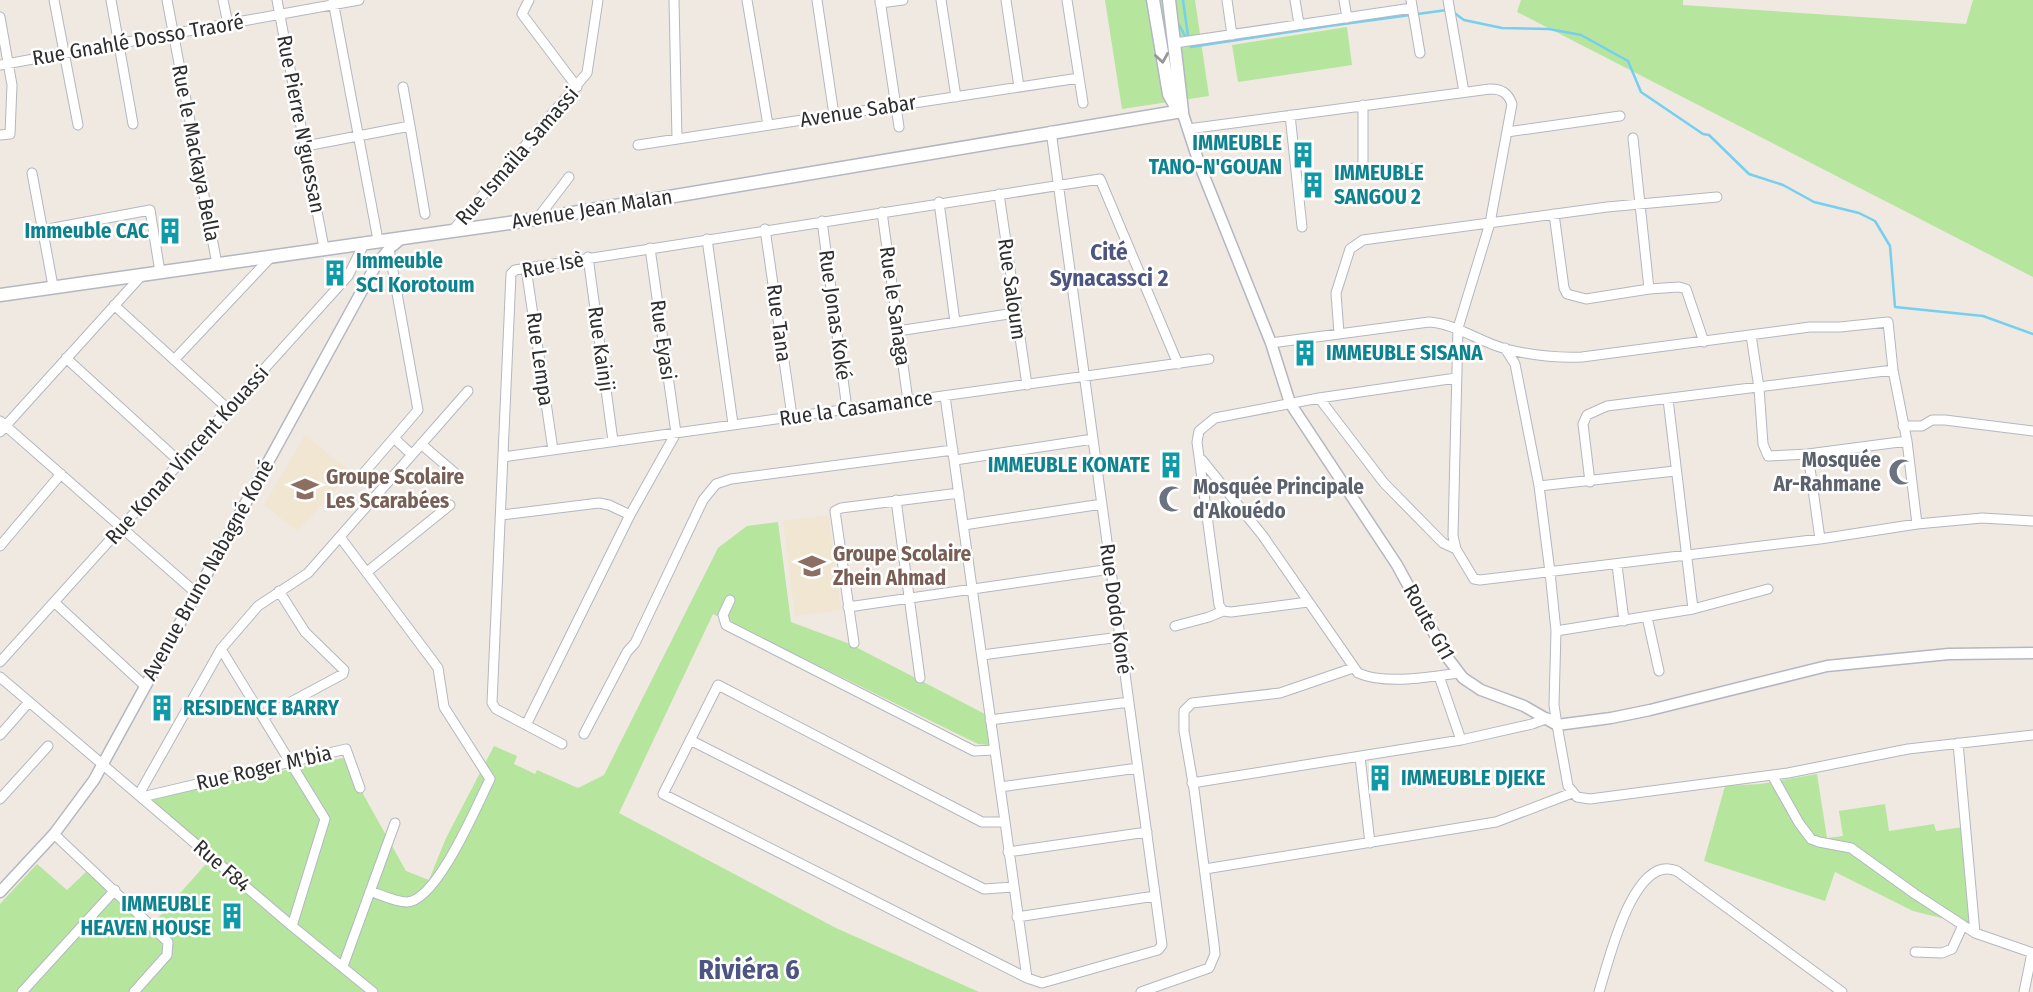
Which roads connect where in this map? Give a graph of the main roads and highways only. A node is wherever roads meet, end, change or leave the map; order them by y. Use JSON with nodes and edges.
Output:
{"nodes":[{"id":1,"x":1153,"y":0,"type":"edge"},
{"id":2,"x":1169,"y":0,"type":"edge"},
{"id":3,"x":1182,"y":111,"type":"junction"},
{"id":4,"x":0,"y":295,"type":"edge"}],
"edges":[{"from":1,"to":3,"type":"main road","one_way":true},
{"from":2,"to":3,"type":"main road"},
{"from":3,"to":4,"type":"main road","name":"Avenue Jean Malan"}]}
